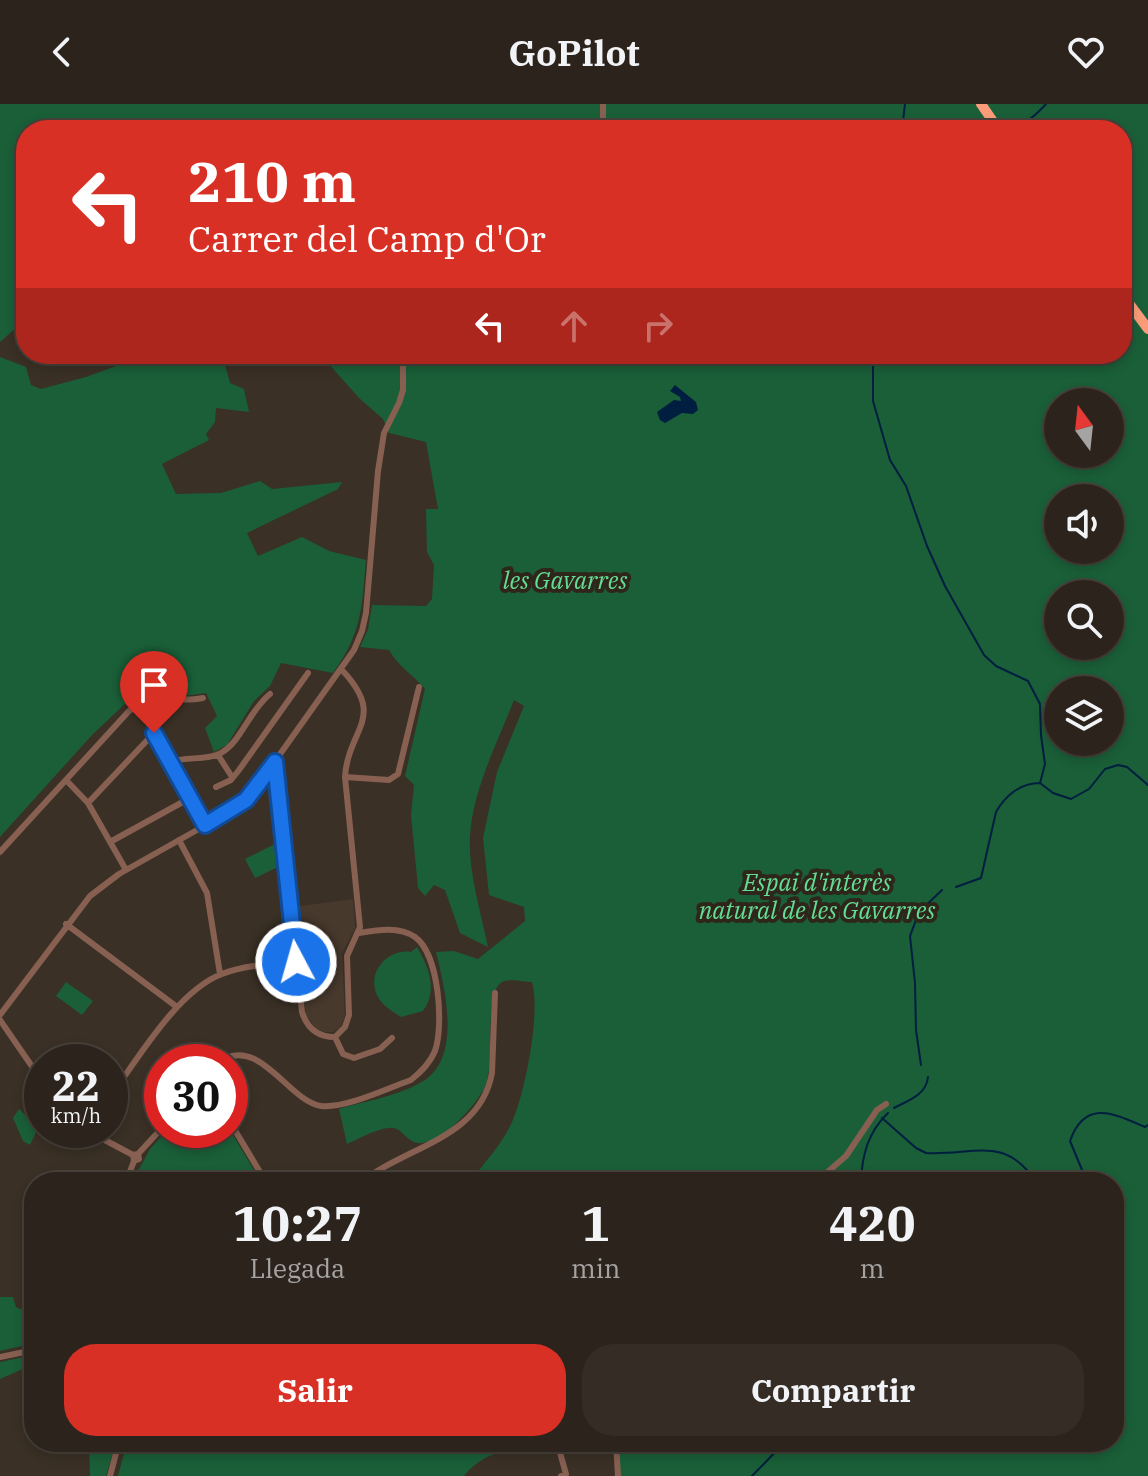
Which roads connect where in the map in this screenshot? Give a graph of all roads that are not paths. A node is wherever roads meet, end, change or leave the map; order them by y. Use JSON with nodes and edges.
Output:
{"nodes":[{"id":1,"x":1132,"y":307,"type":"edge"},
{"id":2,"x":1148,"y":329,"type":"edge"},
{"id":3,"x":403,"y":364,"type":"edge"},
{"id":4,"x":341,"y":669,"type":"junction"},
{"id":5,"x":308,"y":673,"type":"dead end"},
{"id":6,"x":419,"y":687,"type":"dead end"},
{"id":7,"x":270,"y":694,"type":"dead end"},
{"id":8,"x":203,"y":698,"type":"dead end"},
{"id":9,"x":138,"y":704,"type":"junction"},
{"id":10,"x":154,"y":733,"type":"junction"},
{"id":11,"x":218,"y":755,"type":"junction"},
{"id":12,"x":170,"y":762,"type":"junction"},
{"id":13,"x":275,"y":762,"type":"junction"},
{"id":14,"x":232,"y":777,"type":"junction"},
{"id":15,"x":345,"y":777,"type":"junction"},
{"id":16,"x":66,"y":780,"type":"junction"},
{"id":17,"x":216,"y":787,"type":"dead end"},
{"id":18,"x":190,"y":798,"type":"junction"},
{"id":19,"x":88,"y":803,"type":"junction"},
{"id":20,"x":205,"y":825,"type":"junction"},
{"id":21,"x":179,"y":840,"type":"junction"},
{"id":22,"x":110,"y":842,"type":"junction"},
{"id":23,"x":0,"y":852,"type":"edge"},
{"id":24,"x":126,"y":870,"type":"junction"},
{"id":25,"x":66,"y":924,"type":"junction"},
{"id":26,"x":359,"y":933,"type":"junction"},
{"id":27,"x":296,"y":962,"type":"junction"},
{"id":28,"x":220,"y":974,"type":"junction"},
{"id":29,"x":495,"y":993,"type":"dead end"},
{"id":30,"x":177,"y":1007,"type":"junction"},
{"id":31,"x":0,"y":1017,"type":"edge"},
{"id":32,"x":335,"y":1037,"type":"junction"},
{"id":33,"x":392,"y":1038,"type":"dead end"},
{"id":34,"x":24,"y":1054,"type":"edge"},
{"id":35,"x":248,"y":1058,"type":"edge"},
{"id":36,"x":128,"y":1073,"type":"edge"},
{"id":37,"x":886,"y":1104,"type":"dead end"},
{"id":38,"x":144,"y":1147,"type":"edge"},
{"id":39,"x":120,"y":1148,"type":"edge"},
{"id":40,"x":246,"y":1148,"type":"edge"},
{"id":41,"x":135,"y":1156,"type":"junction"},
{"id":42,"x":129,"y":1172,"type":"edge"},
{"id":43,"x":260,"y":1172,"type":"edge"},
{"id":44,"x":376,"y":1172,"type":"edge"},
{"id":45,"x":828,"y":1172,"type":"edge"},
{"id":46,"x":24,"y":1352,"type":"edge"},
{"id":47,"x":0,"y":1357,"type":"edge"},
{"id":48,"x":116,"y":1452,"type":"edge"},
{"id":49,"x":560,"y":1452,"type":"edge"},
{"id":50,"x":617,"y":1452,"type":"edge"},
{"id":51,"x":110,"y":1476,"type":"edge"},
{"id":52,"x":561,"y":1476,"type":"edge"},
{"id":53,"x":618,"y":1476,"type":"edge"}],
"edges":[{"from":1,"to":2,"type":"highway"},
{"from":3,"to":4,"type":"street"},
{"from":4,"to":13,"type":"street"},
{"from":4,"to":15,"type":"street"},
{"from":5,"to":14,"type":"street"},
{"from":6,"to":15,"type":"street"},
{"from":7,"to":11,"type":"street"},
{"from":8,"to":9,"type":"street"},
{"from":9,"to":10,"type":"street"},
{"from":9,"to":16,"type":"street"},
{"from":10,"to":12,"type":"street"},
{"from":10,"to":19,"type":"street"},
{"from":11,"to":12,"type":"street"},
{"from":11,"to":14,"type":"street"},
{"from":12,"to":18,"type":"street"},
{"from":13,"to":20,"type":"street"},
{"from":13,"to":27,"type":"street"},
{"from":14,"to":17,"type":"street"},
{"from":15,"to":26,"type":"street"},
{"from":16,"to":19,"type":"street"},
{"from":16,"to":23,"type":"street"},
{"from":18,"to":20,"type":"street"},
{"from":18,"to":22,"type":"street"},
{"from":19,"to":22,"type":"street"},
{"from":20,"to":21,"type":"street"},
{"from":21,"to":24,"type":"street"},
{"from":21,"to":28,"type":"street"},
{"from":22,"to":24,"type":"street"},
{"from":24,"to":25,"type":"street"},
{"from":25,"to":30,"type":"street"},
{"from":25,"to":31,"type":"street"},
{"from":26,"to":32,"type":"street"},
{"from":26,"to":35,"type":"street"},
{"from":27,"to":28,"type":"street"},
{"from":27,"to":32,"type":"street"},
{"from":28,"to":30,"type":"street"},
{"from":29,"to":44,"type":"street"},
{"from":30,"to":36,"type":"street"},
{"from":31,"to":34,"type":"street"},
{"from":32,"to":33,"type":"street"},
{"from":37,"to":45,"type":"street"},
{"from":38,"to":41,"type":"street"},
{"from":39,"to":41,"type":"street"},
{"from":40,"to":43,"type":"street"},
{"from":41,"to":42,"type":"street"},
{"from":46,"to":47,"type":"street"},
{"from":48,"to":51,"type":"street"},
{"from":49,"to":52,"type":"street"},
{"from":50,"to":53,"type":"street"}]}
